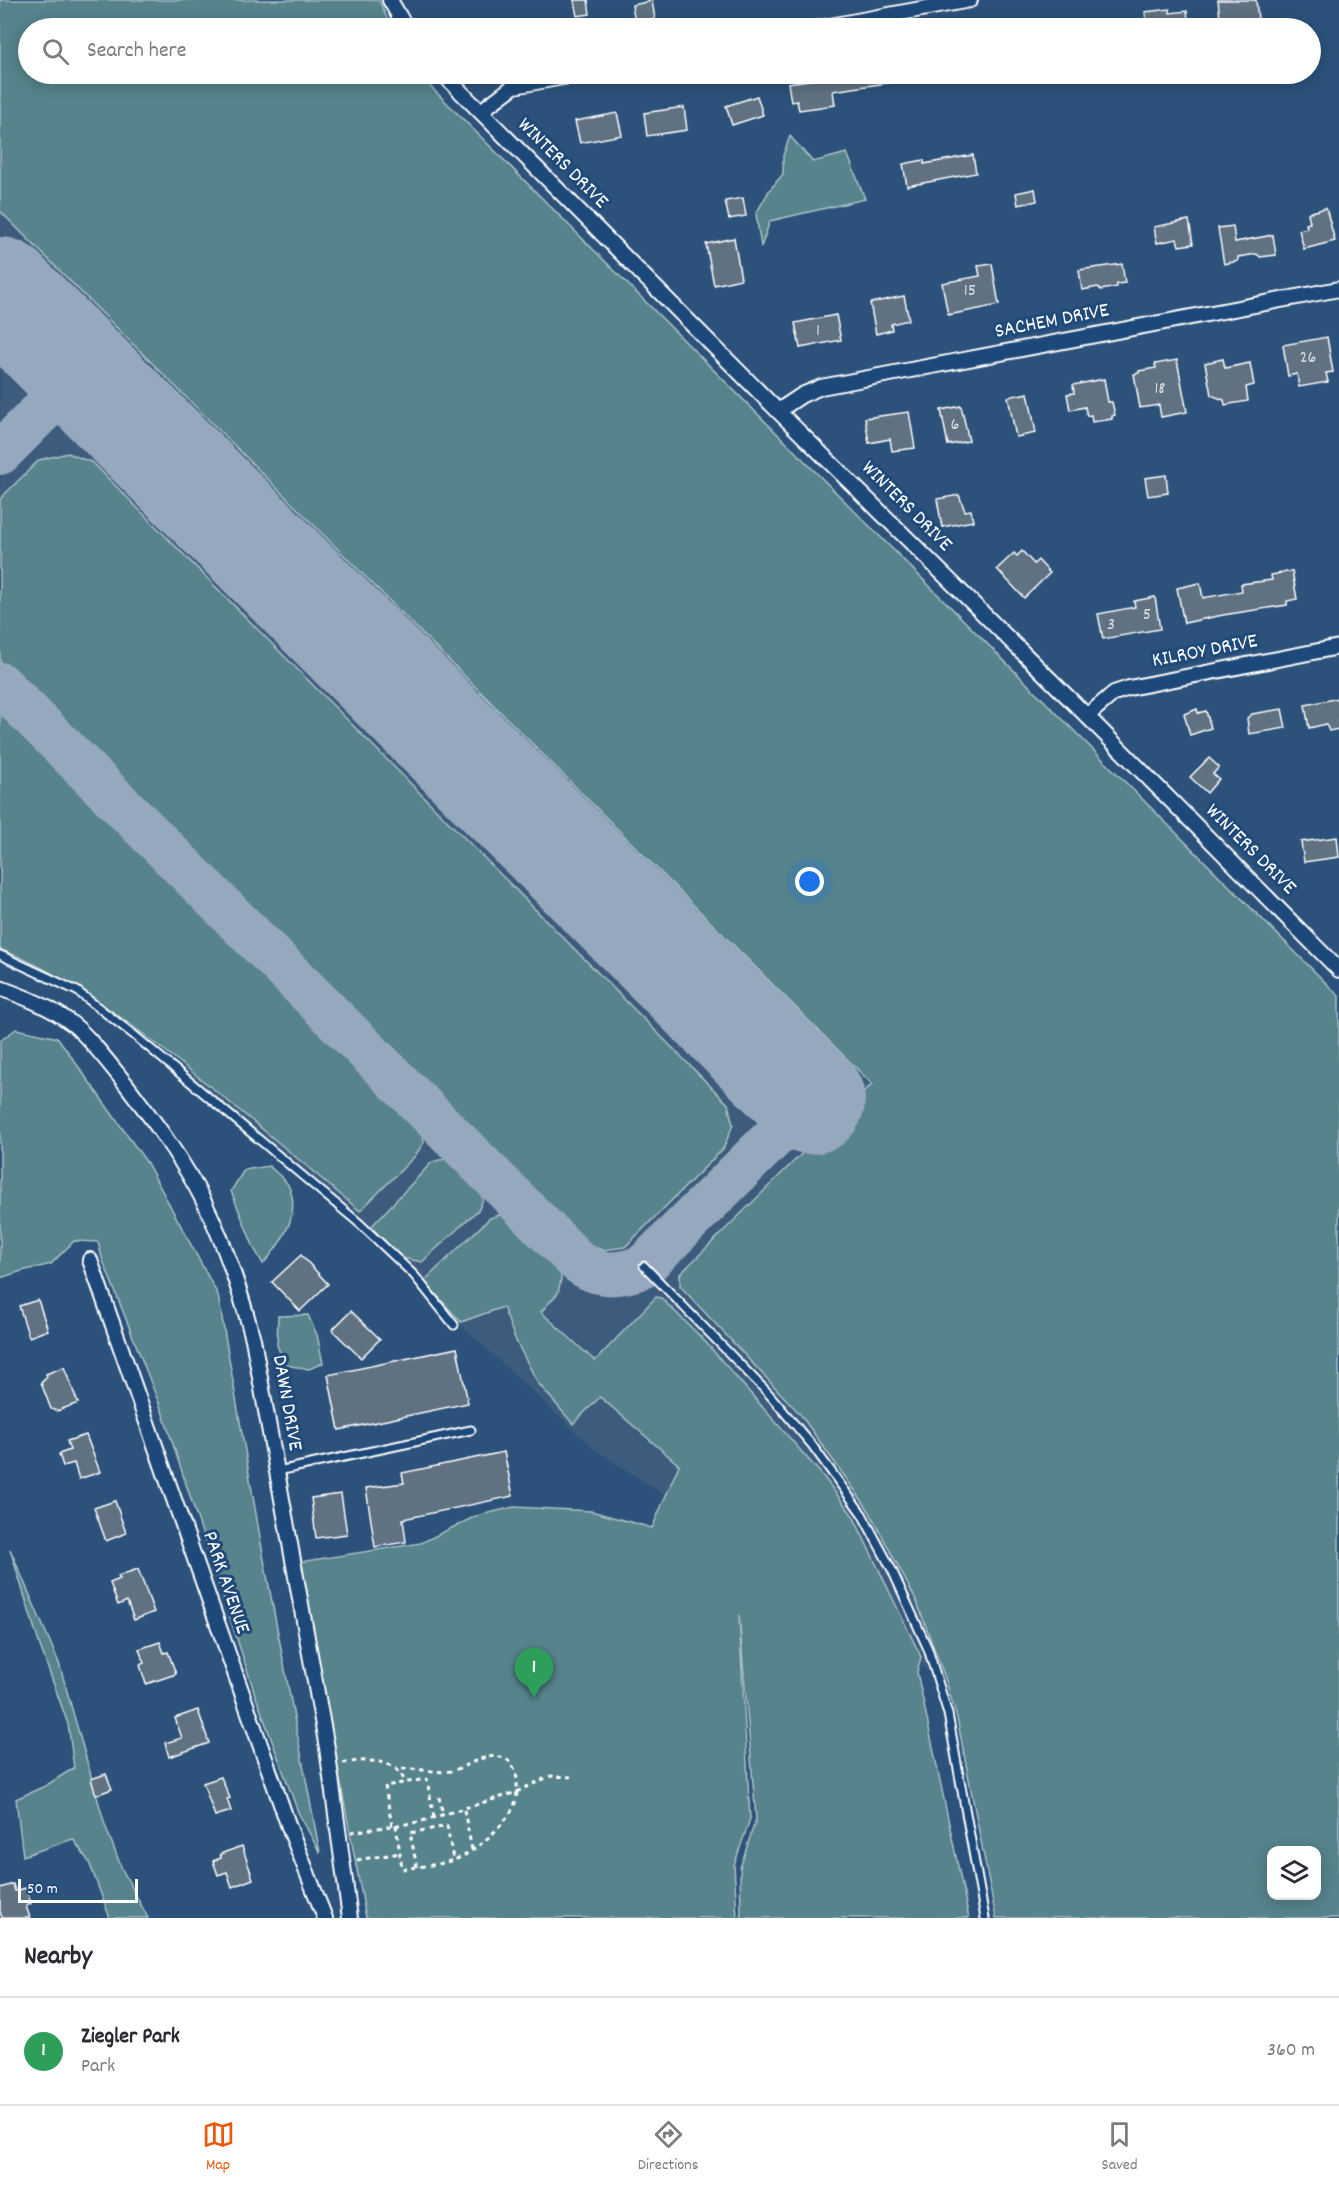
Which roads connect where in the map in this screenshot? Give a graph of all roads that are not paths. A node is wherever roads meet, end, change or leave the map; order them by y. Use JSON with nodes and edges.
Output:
{"nodes":[{"id":1,"x":390,"y":0,"type":"edge"},
{"id":2,"x":970,"y":0,"type":"edge"},
{"id":3,"x":400,"y":18,"type":"edge"},
{"id":4,"x":873,"y":18,"type":"edge"},
{"id":5,"x":453,"y":84,"type":"edge"},
{"id":6,"x":525,"y":84,"type":"edge"},
{"id":7,"x":481,"y":111,"type":"junction"},
{"id":8,"x":1339,"y":290,"type":"edge"},
{"id":9,"x":778,"y":411,"type":"junction"},
{"id":10,"x":1339,"y":647,"type":"edge"},
{"id":11,"x":1087,"y":716,"type":"junction"},
{"id":12,"x":0,"y":955,"type":"edge"},
{"id":13,"x":1339,"y":970,"type":"edge"},
{"id":14,"x":0,"y":988,"type":"edge"},
{"id":15,"x":90,"y":1260,"type":"dead end"},
{"id":16,"x":644,"y":1266,"type":"dead end"},
{"id":17,"x":454,"y":1325,"type":"dead end"},
{"id":18,"x":471,"y":1430,"type":"dead end"},
{"id":19,"x":278,"y":1471,"type":"junction"},
{"id":20,"x":325,"y":1918,"type":"edge"},
{"id":21,"x":350,"y":1918,"type":"edge"},
{"id":22,"x":985,"y":1918,"type":"edge"}],
"edges":[{"from":1,"to":3,"type":"street"},
{"from":2,"to":4,"type":"street"},
{"from":5,"to":7,"type":"street","name":"WINTERS DRIVE"},
{"from":6,"to":7,"type":"street"},
{"from":7,"to":9,"type":"street","name":"WINTERS DRIVE"},
{"from":8,"to":9,"type":"street","name":"SACHEM DRIVE"},
{"from":9,"to":11,"type":"street","name":"WINTERS DRIVE"},
{"from":10,"to":11,"type":"street","name":"KILROY DRIVE"},
{"from":11,"to":13,"type":"street","name":"WINTERS DRIVE"},
{"from":12,"to":17,"type":"lane"},
{"from":14,"to":19,"type":"street","name":"DAWN DRIVE"},
{"from":15,"to":20,"type":"street","name":"PARK AVENUE"},
{"from":16,"to":22,"type":"lane"},
{"from":18,"to":19,"type":"lane"},
{"from":19,"to":21,"type":"street","name":"DAWN DRIVE"}]}
